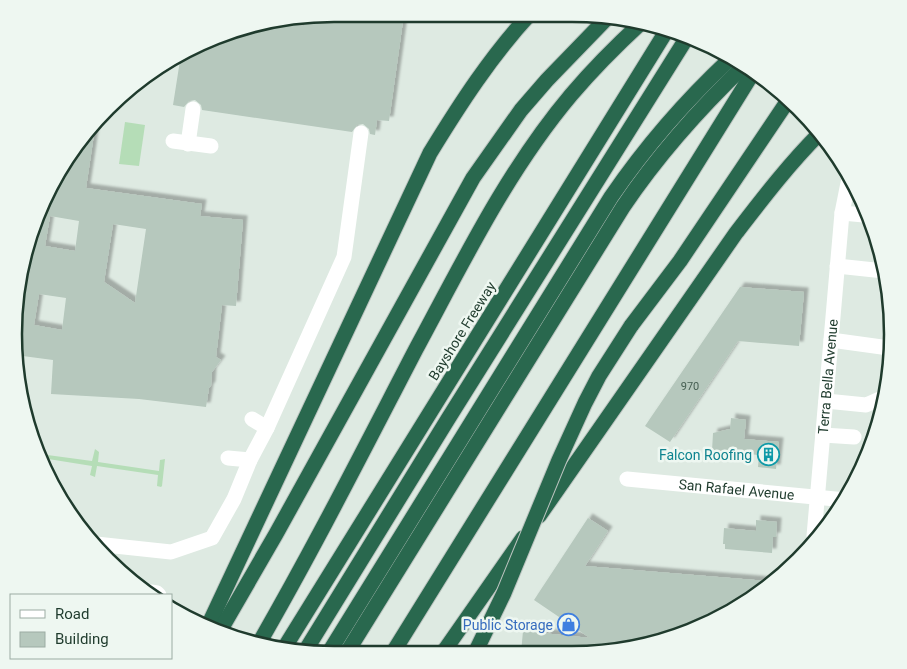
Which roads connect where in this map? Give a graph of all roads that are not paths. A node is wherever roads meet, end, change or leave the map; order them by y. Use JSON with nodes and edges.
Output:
{"nodes":[{"id":1,"x":523,"y":22,"type":"edge"},
{"id":2,"x":601,"y":24,"type":"edge"},
{"id":3,"x":635,"y":29,"type":"edge"},
{"id":4,"x":664,"y":36,"type":"edge"},
{"id":5,"x":683,"y":43,"type":"edge"},
{"id":6,"x":726,"y":63,"type":"edge"},
{"id":7,"x":739,"y":71,"type":"edge"},
{"id":8,"x":750,"y":78,"type":"edge"},
{"id":9,"x":784,"y":106,"type":"edge"},
{"id":10,"x":194,"y":109,"type":"dead end"},
{"id":11,"x":361,"y":134,"type":"dead end"},
{"id":12,"x":815,"y":139,"type":"edge"},
{"id":13,"x":210,"y":146,"type":"dead end"},
{"id":14,"x":847,"y":187,"type":"edge"},
{"id":15,"x":861,"y":215,"type":"edge"},
{"id":16,"x":842,"y":216,"type":"junction"},
{"id":17,"x":593,"y":239,"type":"junction"},
{"id":18,"x":838,"y":266,"type":"junction"},
{"id":19,"x":878,"y":269,"type":"edge"},
{"id":20,"x":831,"y":340,"type":"junction"},
{"id":21,"x":884,"y":347,"type":"edge"},
{"id":22,"x":878,"y":400,"type":"edge"},
{"id":23,"x":826,"y":401,"type":"junction"},
{"id":24,"x":252,"y":419,"type":"dead end"},
{"id":25,"x":267,"y":428,"type":"junction"},
{"id":26,"x":823,"y":435,"type":"junction"},
{"id":27,"x":854,"y":437,"type":"dead end"},
{"id":28,"x":228,"y":458,"type":"dead end"},
{"id":29,"x":250,"y":460,"type":"junction"},
{"id":30,"x":627,"y":479,"type":"dead end"},
{"id":31,"x":818,"y":497,"type":"junction"},
{"id":32,"x":838,"y":499,"type":"edge"},
{"id":33,"x":815,"y":531,"type":"edge"},
{"id":34,"x":105,"y":545,"type":"edge"},
{"id":35,"x":499,"y":574,"type":"junction"},
{"id":36,"x":211,"y":621,"type":"edge"},
{"id":37,"x":223,"y":626,"type":"edge"},
{"id":38,"x":262,"y":638,"type":"edge"},
{"id":39,"x":287,"y":643,"type":"edge"},
{"id":40,"x":309,"y":645,"type":"edge"},
{"id":41,"x":333,"y":646,"type":"edge"},
{"id":42,"x":351,"y":646,"type":"edge"},
{"id":43,"x":397,"y":646,"type":"edge"},
{"id":44,"x":448,"y":646,"type":"edge"},
{"id":45,"x":452,"y":646,"type":"edge"},
{"id":46,"x":478,"y":646,"type":"edge"}],
"edges":[{"from":1,"to":36,"type":"highway"},
{"from":2,"to":37,"type":"highway"},
{"from":3,"to":38,"type":"highway"},
{"from":4,"to":39,"type":"highway","name":"Bayshore Freeway"},
{"from":5,"to":40,"type":"highway"},
{"from":6,"to":17,"type":"highway"},
{"from":7,"to":17,"type":"highway"},
{"from":8,"to":43,"type":"highway"},
{"from":9,"to":46,"type":"highway","bridge":true},
{"from":10,"to":13,"type":"street"},
{"from":11,"to":25,"type":"street"},
{"from":12,"to":35,"type":"highway"},
{"from":14,"to":16,"type":"street","name":"Terra Bella Avenue"},
{"from":15,"to":16,"type":"street"},
{"from":16,"to":18,"type":"street","name":"Terra Bella Avenue"},
{"from":17,"to":41,"type":"highway"},
{"from":17,"to":42,"type":"highway"},
{"from":18,"to":19,"type":"street"},
{"from":18,"to":20,"type":"street","name":"Terra Bella Avenue"},
{"from":20,"to":21,"type":"street"},
{"from":20,"to":23,"type":"street","name":"Terra Bella Avenue"},
{"from":22,"to":23,"type":"street"},
{"from":23,"to":26,"type":"street","name":"Terra Bella Avenue"},
{"from":24,"to":25,"type":"street"},
{"from":25,"to":29,"type":"street"},
{"from":26,"to":27,"type":"street"},
{"from":26,"to":31,"type":"street","name":"Terra Bella Avenue"},
{"from":28,"to":29,"type":"street"},
{"from":29,"to":34,"type":"street"},
{"from":30,"to":31,"type":"street","name":"San Rafael Avenue"},
{"from":31,"to":32,"type":"street","name":"San Rafael Avenue"},
{"from":31,"to":33,"type":"street","name":"Terra Bella Avenue"},
{"from":35,"to":44,"type":"highway"},
{"from":35,"to":45,"type":"highway"}]}
